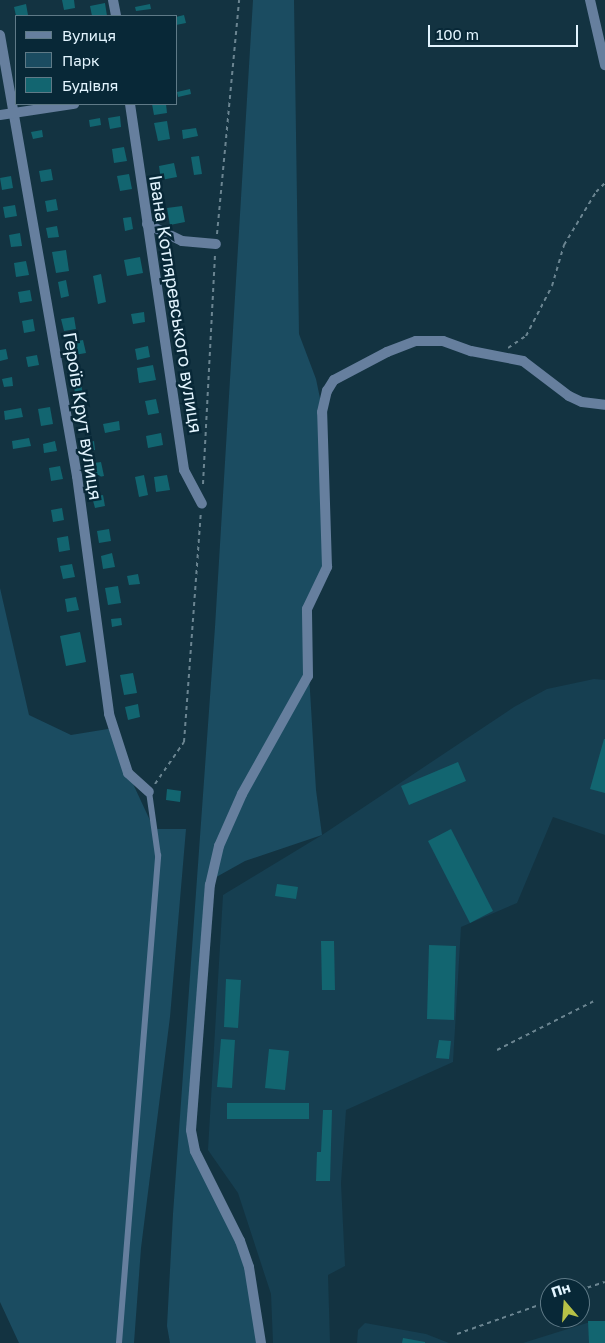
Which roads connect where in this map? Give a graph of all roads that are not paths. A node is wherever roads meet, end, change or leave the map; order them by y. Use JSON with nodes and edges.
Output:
{"nodes":[{"id":1,"x":113,"y":0,"type":"edge"},
{"id":2,"x":590,"y":0,"type":"edge"},
{"id":3,"x":116,"y":15,"type":"edge"},
{"id":4,"x":0,"y":35,"type":"edge"},
{"id":5,"x":605,"y":65,"type":"edge"},
{"id":6,"x":68,"y":105,"type":"edge"},
{"id":7,"x":130,"y":105,"type":"edge"},
{"id":8,"x":11,"y":114,"type":"junction"},
{"id":9,"x":0,"y":115,"type":"edge"},
{"id":10,"x":147,"y":224,"type":"junction"},
{"id":11,"x":216,"y":244,"type":"road end"},
{"id":12,"x":605,"y":405,"type":"edge"},
{"id":13,"x":202,"y":504,"type":"road end"},
{"id":14,"x":149,"y":792,"type":"joint"},
{"id":15,"x":119,"y":1343,"type":"edge"},
{"id":16,"x":261,"y":1343,"type":"edge"}],
"edges":[{"from":1,"to":3,"type":"street"},
{"from":2,"to":5,"type":"street"},
{"from":4,"to":8,"type":"street","name":"Героїв Крут вулиця"},
{"from":6,"to":8,"type":"street"},
{"from":7,"to":10,"type":"street","name":"Івана Котляревського вулиця"},
{"from":8,"to":9,"type":"street"},
{"from":8,"to":14,"type":"street","name":"Героїв Крут вулиця"},
{"from":10,"to":11,"type":"street"},
{"from":10,"to":13,"type":"street","name":"Івана Котляревського вулиця"},
{"from":12,"to":16,"type":"street"},
{"from":14,"to":15,"type":"lane"}]}
